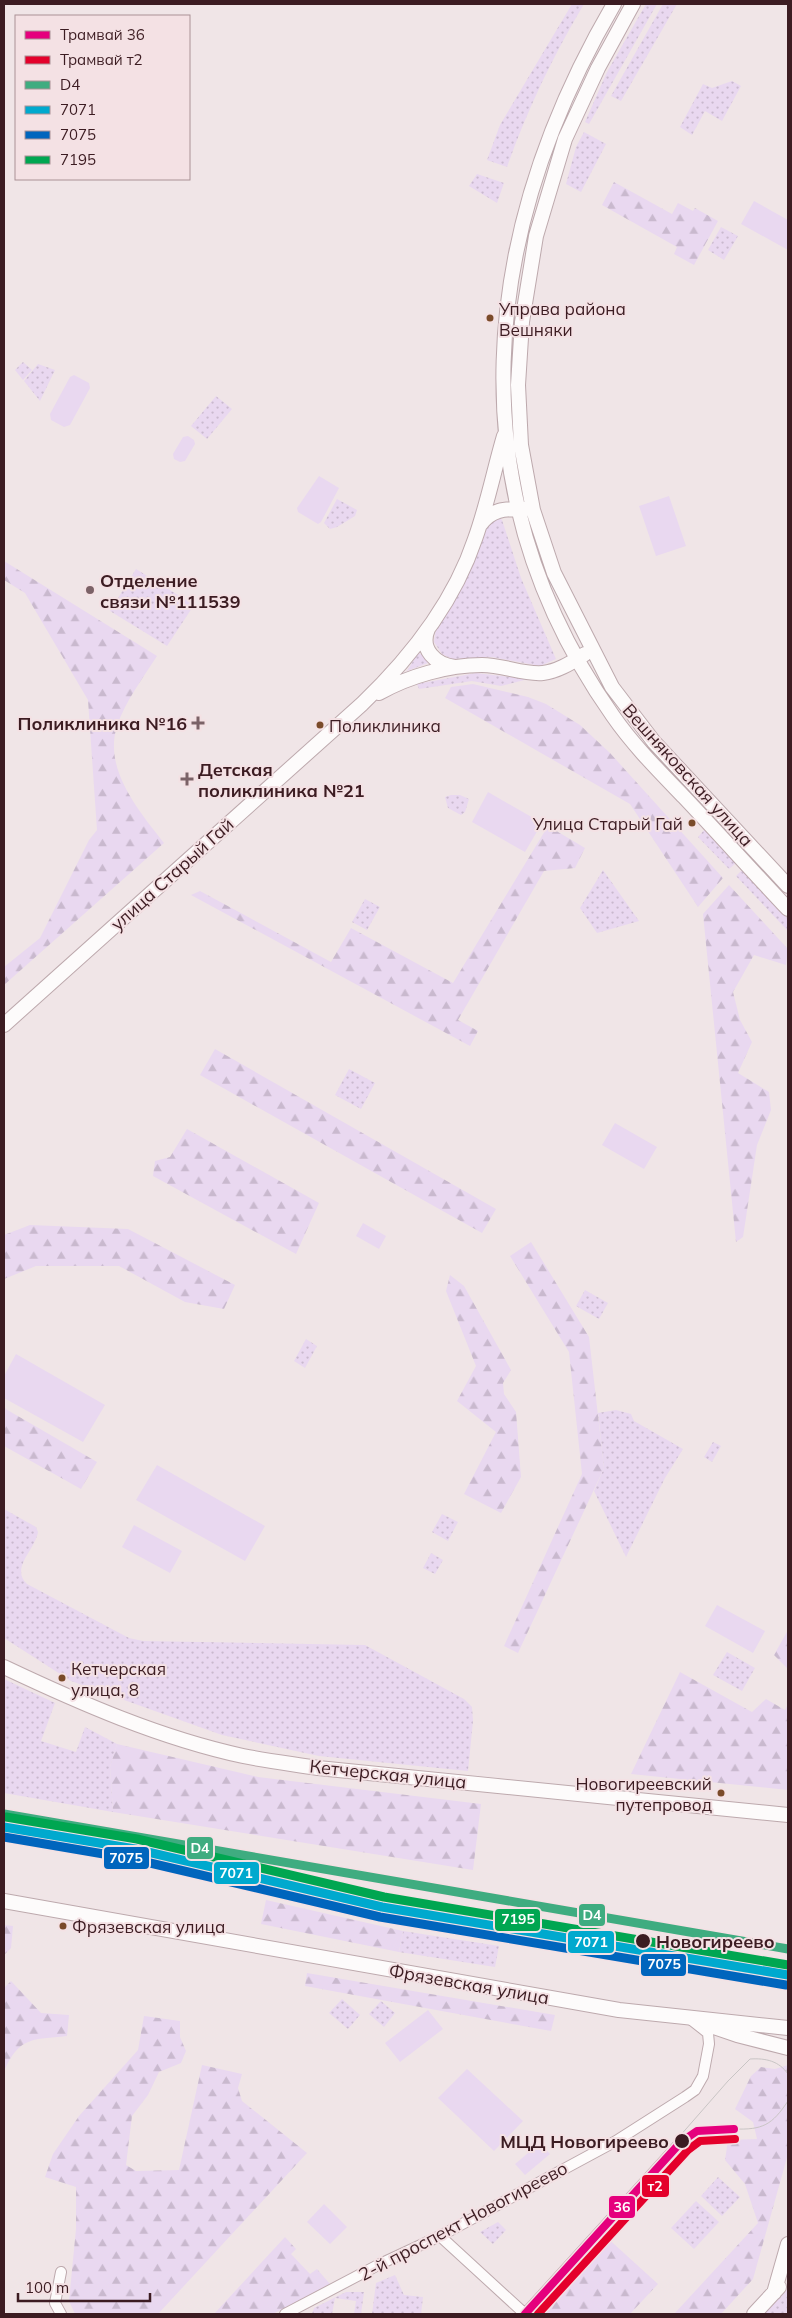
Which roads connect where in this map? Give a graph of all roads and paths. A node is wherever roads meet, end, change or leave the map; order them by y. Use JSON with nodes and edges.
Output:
{"nodes":[{"id":1,"x":614,"y":4,"type":"edge"},
{"id":2,"x":633,"y":4,"type":"edge"},
{"id":3,"x":506,"y":428,"type":"junction"},
{"id":4,"x":517,"y":509,"type":"junction"},
{"id":5,"x":533,"y":510,"type":"junction"},
{"id":6,"x":479,"y":527,"type":"junction"},
{"id":7,"x":430,"y":625,"type":"junction"},
{"id":8,"x":592,"y":650,"type":"junction"},
{"id":9,"x":578,"y":659,"type":"junction"},
{"id":10,"x":461,"y":667,"type":"junction"},
{"id":11,"x":362,"y":704,"type":"junction"},
{"id":12,"x":703,"y":795,"type":"junction"},
{"id":13,"x":692,"y":806,"type":"junction"},
{"id":14,"x":788,"y":886,"type":"edge"},
{"id":15,"x":788,"y":909,"type":"edge"},
{"id":16,"x":4,"y":1025,"type":"edge"},
{"id":17,"x":4,"y":1667,"type":"edge"},
{"id":18,"x":788,"y":1815,"type":"edge"},
{"id":19,"x":4,"y":1901,"type":"edge"},
{"id":20,"x":689,"y":2018,"type":"junction"},
{"id":21,"x":788,"y":2028,"type":"edge"},
{"id":22,"x":788,"y":2048,"type":"edge"},
{"id":23,"x":681,"y":2142,"type":"dead end"},
{"id":24,"x":440,"y":2236,"type":"junction"},
{"id":25,"x":788,"y":2244,"type":"edge"},
{"id":26,"x":61,"y":2272,"type":"dead end"},
{"id":27,"x":788,"y":2277,"type":"edge"},
{"id":28,"x":774,"y":2293,"type":"junction"},
{"id":29,"x":60,"y":2314,"type":"edge"},
{"id":30,"x":285,"y":2314,"type":"edge"},
{"id":31,"x":525,"y":2314,"type":"edge"},
{"id":32,"x":754,"y":2314,"type":"edge"}],
"edges":[{"from":1,"to":3,"type":"main road","name":"Вешняковская улица"},
{"from":2,"to":5,"type":"main road","name":"Вешняковская улица"},
{"from":3,"to":4,"type":"main road","name":"Вешняковская улица"},
{"from":3,"to":6,"type":"main road","name":"улица Старый Гай"},
{"from":4,"to":5,"type":"main road","name":"улица Старый Гай"},
{"from":4,"to":6,"type":"main road","name":"улица Старый Гай"},
{"from":4,"to":9,"type":"main road","name":"Вешняковская улица"},
{"from":5,"to":8,"type":"main road","name":"Вешняковская улица"},
{"from":6,"to":7,"type":"main road","name":"улица Старый Гай"},
{"from":7,"to":10,"type":"main road","name":"улица Старый Гай"},
{"from":7,"to":11,"type":"main road","name":"улица Старый Гай"},
{"from":8,"to":9,"type":"main road","name":"улица Старый Гай"},
{"from":8,"to":12,"type":"main road","name":"Вешняковская улица"},
{"from":9,"to":10,"type":"main road","name":"улица Старый Гай"},
{"from":9,"to":13,"type":"main road","name":"Вешняковская улица"},
{"from":10,"to":11,"type":"main road","name":"улица Старый Гай"},
{"from":11,"to":16,"type":"main road","name":"улица Старый Гай"},
{"from":12,"to":13,"type":"street"},
{"from":12,"to":14,"type":"main road","name":"Вешняковская улица"},
{"from":13,"to":15,"type":"main road","name":"Вешняковская улица"},
{"from":17,"to":18,"type":"main road","name":"Кетчерская улица"},
{"from":19,"to":20,"type":"main road","name":"Фрязевская улица"},
{"from":20,"to":21,"type":"main road","name":"Фрязевская улица"},
{"from":20,"to":22,"type":"main road"},
{"from":20,"to":24,"type":"street","name":"2-й проспект Новогиреево"},
{"from":23,"to":31,"type":"street"},
{"from":24,"to":30,"type":"street","name":"2-й проспект Новогиреево"},
{"from":24,"to":31,"type":"street"},
{"from":25,"to":28,"type":"main road"},
{"from":26,"to":29,"type":"street"},
{"from":27,"to":28,"type":"main road"},
{"from":28,"to":32,"type":"main road"}]}
